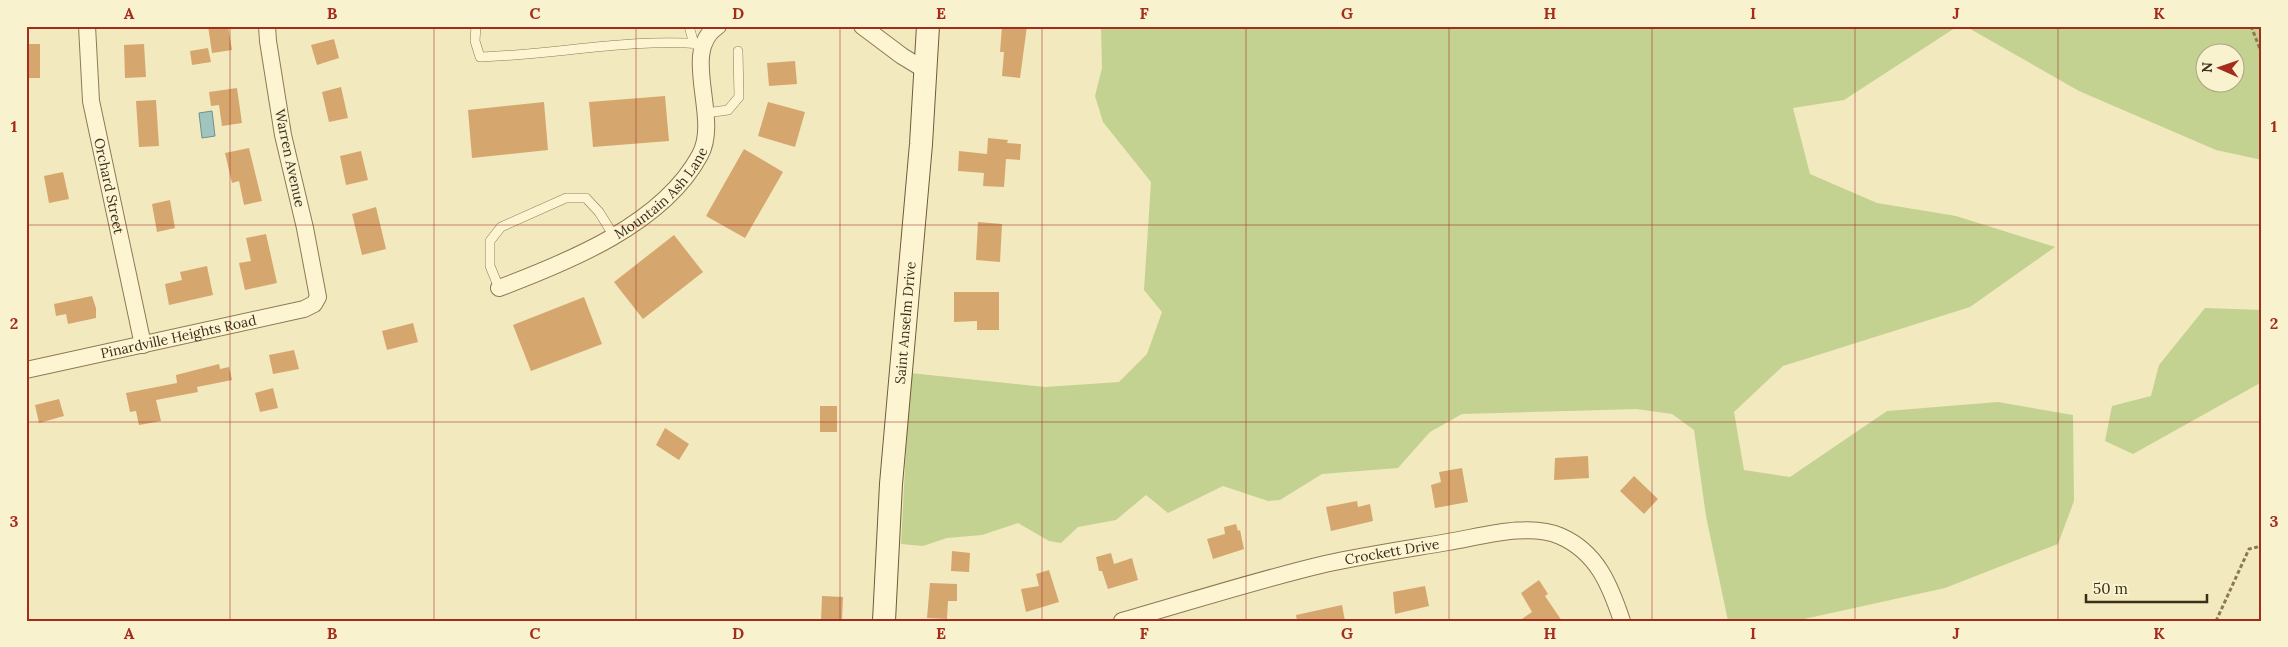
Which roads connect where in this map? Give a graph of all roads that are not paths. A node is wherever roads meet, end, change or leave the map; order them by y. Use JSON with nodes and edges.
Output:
{"nodes":[{"id":1,"x":87,"y":26,"type":"edge"},
{"id":2,"x":267,"y":26,"type":"edge"},
{"id":3,"x":476,"y":26,"type":"edge"},
{"id":4,"x":690,"y":26,"type":"edge"},
{"id":5,"x":718,"y":26,"type":"edge"},
{"id":6,"x":862,"y":26,"type":"edge"},
{"id":7,"x":928,"y":26,"type":"edge"},
{"id":8,"x":698,"y":44,"type":"junction"},
{"id":9,"x":738,"y":51,"type":"dead end"},
{"id":10,"x":925,"y":70,"type":"junction"},
{"id":11,"x":706,"y":113,"type":"junction"},
{"id":12,"x":614,"y":236,"type":"junction"},
{"id":13,"x":318,"y":288,"type":"joint"},
{"id":14,"x":499,"y":288,"type":"joint"},
{"id":15,"x":143,"y":345,"type":"junction"},
{"id":16,"x":26,"y":370,"type":"edge"},
{"id":17,"x":884,"y":621,"type":"edge"},
{"id":18,"x":1122,"y":621,"type":"edge"},
{"id":19,"x":1622,"y":621,"type":"edge"}],
"edges":[{"from":1,"to":15,"type":"street","name":"Orchard Street"},
{"from":2,"to":13,"type":"street","name":"Warren Avenue"},
{"from":3,"to":8,"type":"lane"},
{"from":4,"to":8,"type":"lane"},
{"from":5,"to":8,"type":"street"},
{"from":6,"to":10,"type":"street"},
{"from":7,"to":10,"type":"street","name":"Saint Anselm Drive"},
{"from":8,"to":11,"type":"street","name":"Mountain Ash Lane"},
{"from":9,"to":11,"type":"lane"},
{"from":10,"to":17,"type":"street","name":"Saint Anselm Drive"},
{"from":11,"to":12,"type":"street","name":"Mountain Ash Lane"},
{"from":12,"to":14,"type":"street","name":"Mountain Ash Lane"},
{"from":12,"to":14,"type":"lane"},
{"from":13,"to":15,"type":"street","name":"Pinardville Heights Road"},
{"from":15,"to":16,"type":"street","name":"Pinardville Heights Road"},
{"from":18,"to":19,"type":"street","name":"Crockett Drive"}]}
